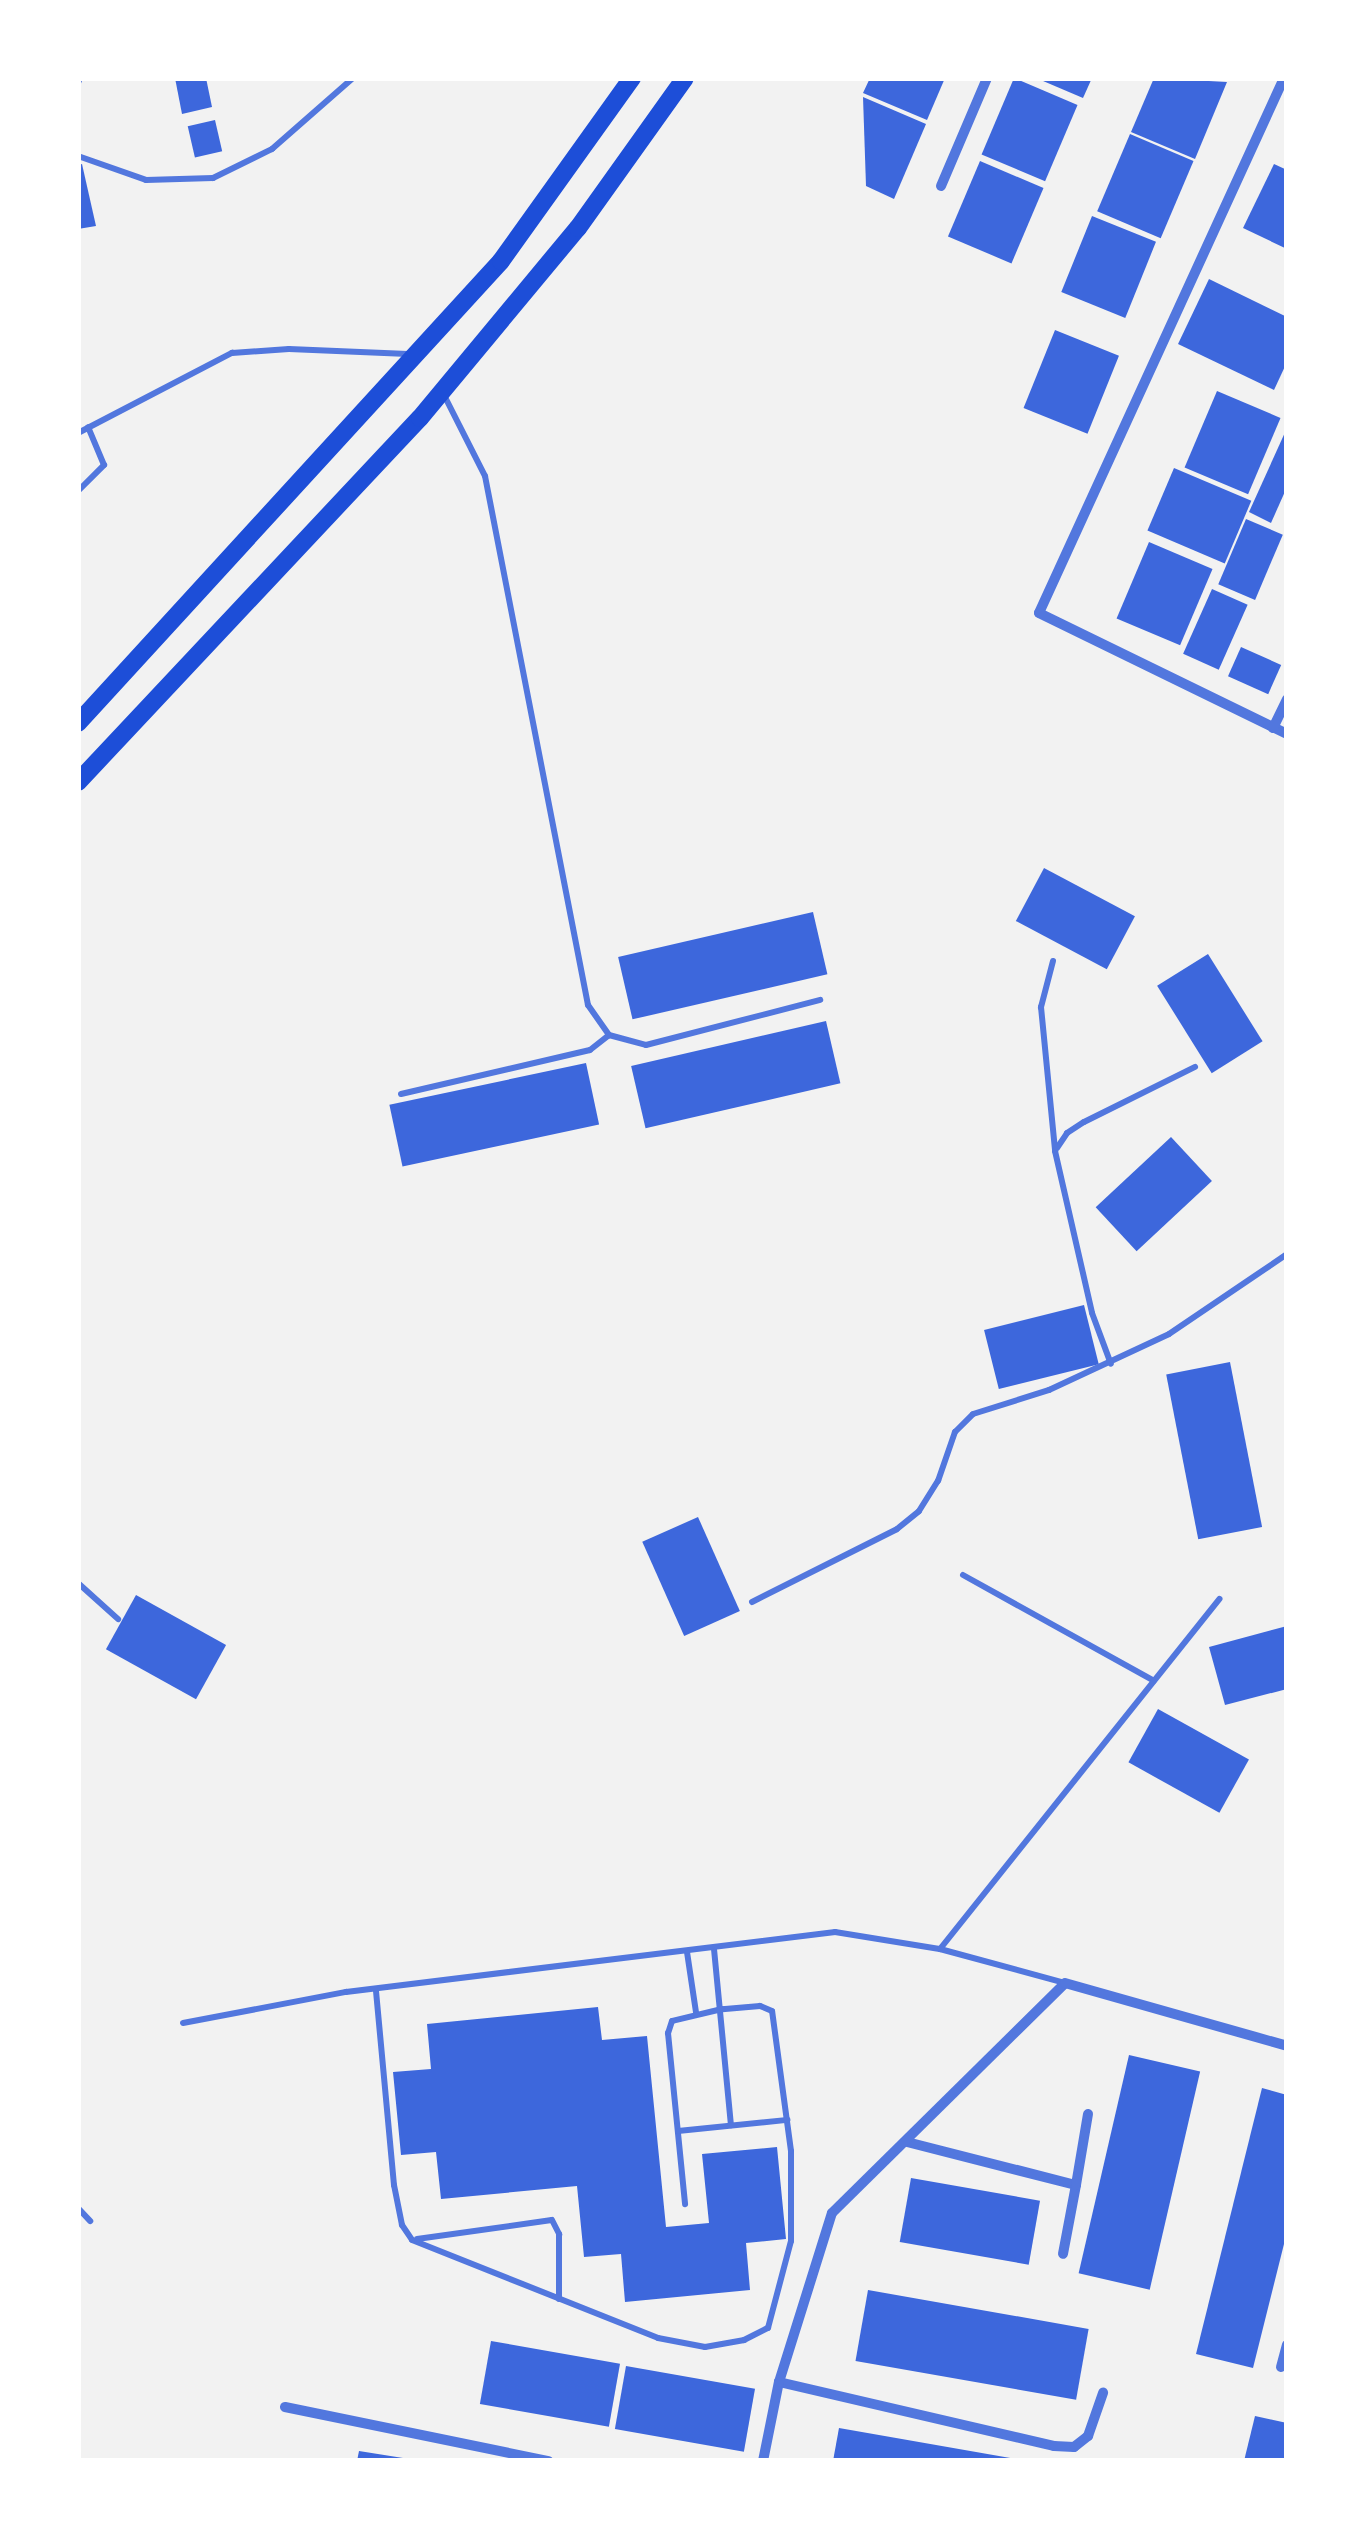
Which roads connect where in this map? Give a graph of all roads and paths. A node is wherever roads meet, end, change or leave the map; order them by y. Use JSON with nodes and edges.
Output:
{"nodes":[{"id":1,"x":353,"y":78,"type":"edge"},
{"id":2,"x":632,"y":78,"type":"edge"},
{"id":3,"x":685,"y":78,"type":"edge"},
{"id":4,"x":987,"y":78,"type":"edge"},
{"id":5,"x":1284,"y":78,"type":"edge"},
{"id":6,"x":78,"y":156,"type":"edge"},
{"id":7,"x":941,"y":186,"type":"dead end"},
{"id":8,"x":418,"y":355,"type":"junction"},
{"id":9,"x":442,"y":392,"type":"junction"},
{"id":10,"x":88,"y":427,"type":"junction"},
{"id":11,"x":78,"y":433,"type":"edge"},
{"id":12,"x":78,"y":491,"type":"edge"},
{"id":13,"x":1287,"y":699,"type":"edge"},
{"id":14,"x":78,"y":723,"type":"edge"},
{"id":15,"x":1274,"y":728,"type":"junction"},
{"id":16,"x":1287,"y":734,"type":"edge"},
{"id":17,"x":78,"y":782,"type":"edge"},
{"id":18,"x":1053,"y":961,"type":"dead end"},
{"id":19,"x":820,"y":1000,"type":"dead end"},
{"id":20,"x":609,"y":1035,"type":"junction"},
{"id":21,"x":1195,"y":1067,"type":"dead end"},
{"id":22,"x":401,"y":1094,"type":"dead end"},
{"id":23,"x":1055,"y":1151,"type":"junction"},
{"id":24,"x":1287,"y":1254,"type":"edge"},
{"id":25,"x":1111,"y":1364,"type":"junction"},
{"id":26,"x":963,"y":1575,"type":"dead end"},
{"id":27,"x":78,"y":1583,"type":"edge"},
{"id":28,"x":1219,"y":1599,"type":"dead end"},
{"id":29,"x":752,"y":1602,"type":"dead end"},
{"id":30,"x":118,"y":1619,"type":"dead end"},
{"id":31,"x":1154,"y":1681,"type":"junction"},
{"id":32,"x":714,"y":1949,"type":"junction"},
{"id":33,"x":940,"y":1949,"type":"junction"},
{"id":34,"x":687,"y":1952,"type":"junction"},
{"id":35,"x":1065,"y":1983,"type":"junction"},
{"id":36,"x":376,"y":1991,"type":"junction"},
{"id":37,"x":722,"y":2009,"type":"junction"},
{"id":38,"x":696,"y":2012,"type":"junction"},
{"id":39,"x":183,"y":2024,"type":"dead end"},
{"id":40,"x":1287,"y":2045,"type":"edge"},
{"id":41,"x":1088,"y":2114,"type":"dead end"},
{"id":42,"x":788,"y":2120,"type":"junction"},
{"id":43,"x":731,"y":2125,"type":"junction"},
{"id":44,"x":677,"y":2131,"type":"junction"},
{"id":45,"x":907,"y":2142,"type":"junction"},
{"id":46,"x":1076,"y":2185,"type":"junction"},
{"id":47,"x":686,"y":2204,"type":"dead end"},
{"id":48,"x":78,"y":2208,"type":"edge"},
{"id":49,"x":90,"y":2221,"type":"dead end"},
{"id":50,"x":412,"y":2240,"type":"junction"},
{"id":51,"x":1063,"y":2254,"type":"dead end"},
{"id":52,"x":559,"y":2300,"type":"junction"},
{"id":53,"x":1287,"y":2345,"type":"edge"},
{"id":54,"x":1282,"y":2367,"type":"dead end"},
{"id":55,"x":778,"y":2382,"type":"junction"},
{"id":56,"x":1102,"y":2393,"type":"dead end"},
{"id":57,"x":284,"y":2407,"type":"dead end"},
{"id":58,"x":549,"y":2461,"type":"edge"},
{"id":59,"x":763,"y":2461,"type":"edge"}],
"edges":[{"from":1,"to":6,"type":"lane"},
{"from":2,"to":8,"type":"highway"},
{"from":3,"to":9,"type":"highway"},
{"from":4,"to":7,"type":"street"},
{"from":5,"to":15,"type":"street"},
{"from":8,"to":10,"type":"lane"},
{"from":8,"to":14,"type":"highway"},
{"from":9,"to":17,"type":"highway"},
{"from":9,"to":20,"type":"lane"},
{"from":10,"to":11,"type":"lane"},
{"from":10,"to":12,"type":"lane"},
{"from":13,"to":15,"type":"street"},
{"from":15,"to":16,"type":"street"},
{"from":18,"to":23,"type":"lane"},
{"from":19,"to":20,"type":"lane"},
{"from":20,"to":22,"type":"lane"},
{"from":21,"to":23,"type":"lane"},
{"from":23,"to":25,"type":"lane"},
{"from":24,"to":25,"type":"lane"},
{"from":25,"to":29,"type":"lane"},
{"from":26,"to":31,"type":"lane"},
{"from":27,"to":30,"type":"lane"},
{"from":28,"to":31,"type":"lane"},
{"from":31,"to":33,"type":"lane"},
{"from":32,"to":33,"type":"lane"},
{"from":32,"to":34,"type":"lane"},
{"from":32,"to":37,"type":"lane"},
{"from":33,"to":35,"type":"lane"},
{"from":34,"to":36,"type":"lane"},
{"from":34,"to":38,"type":"lane"},
{"from":35,"to":40,"type":"street"},
{"from":35,"to":45,"type":"street"},
{"from":36,"to":39,"type":"lane"},
{"from":36,"to":50,"type":"lane"},
{"from":37,"to":38,"type":"lane"},
{"from":37,"to":42,"type":"lane"},
{"from":37,"to":43,"type":"lane"},
{"from":38,"to":44,"type":"lane"},
{"from":41,"to":46,"type":"street"},
{"from":42,"to":43,"type":"lane"},
{"from":42,"to":52,"type":"lane"},
{"from":43,"to":44,"type":"lane"},
{"from":44,"to":47,"type":"lane"},
{"from":45,"to":46,"type":"street"},
{"from":45,"to":55,"type":"street"},
{"from":46,"to":51,"type":"street"},
{"from":48,"to":49,"type":"lane"},
{"from":50,"to":52,"type":"lane"},
{"from":50,"to":52,"type":"lane"},
{"from":53,"to":54,"type":"street"},
{"from":55,"to":56,"type":"street"},
{"from":55,"to":59,"type":"street"},
{"from":57,"to":58,"type":"street"}]}
